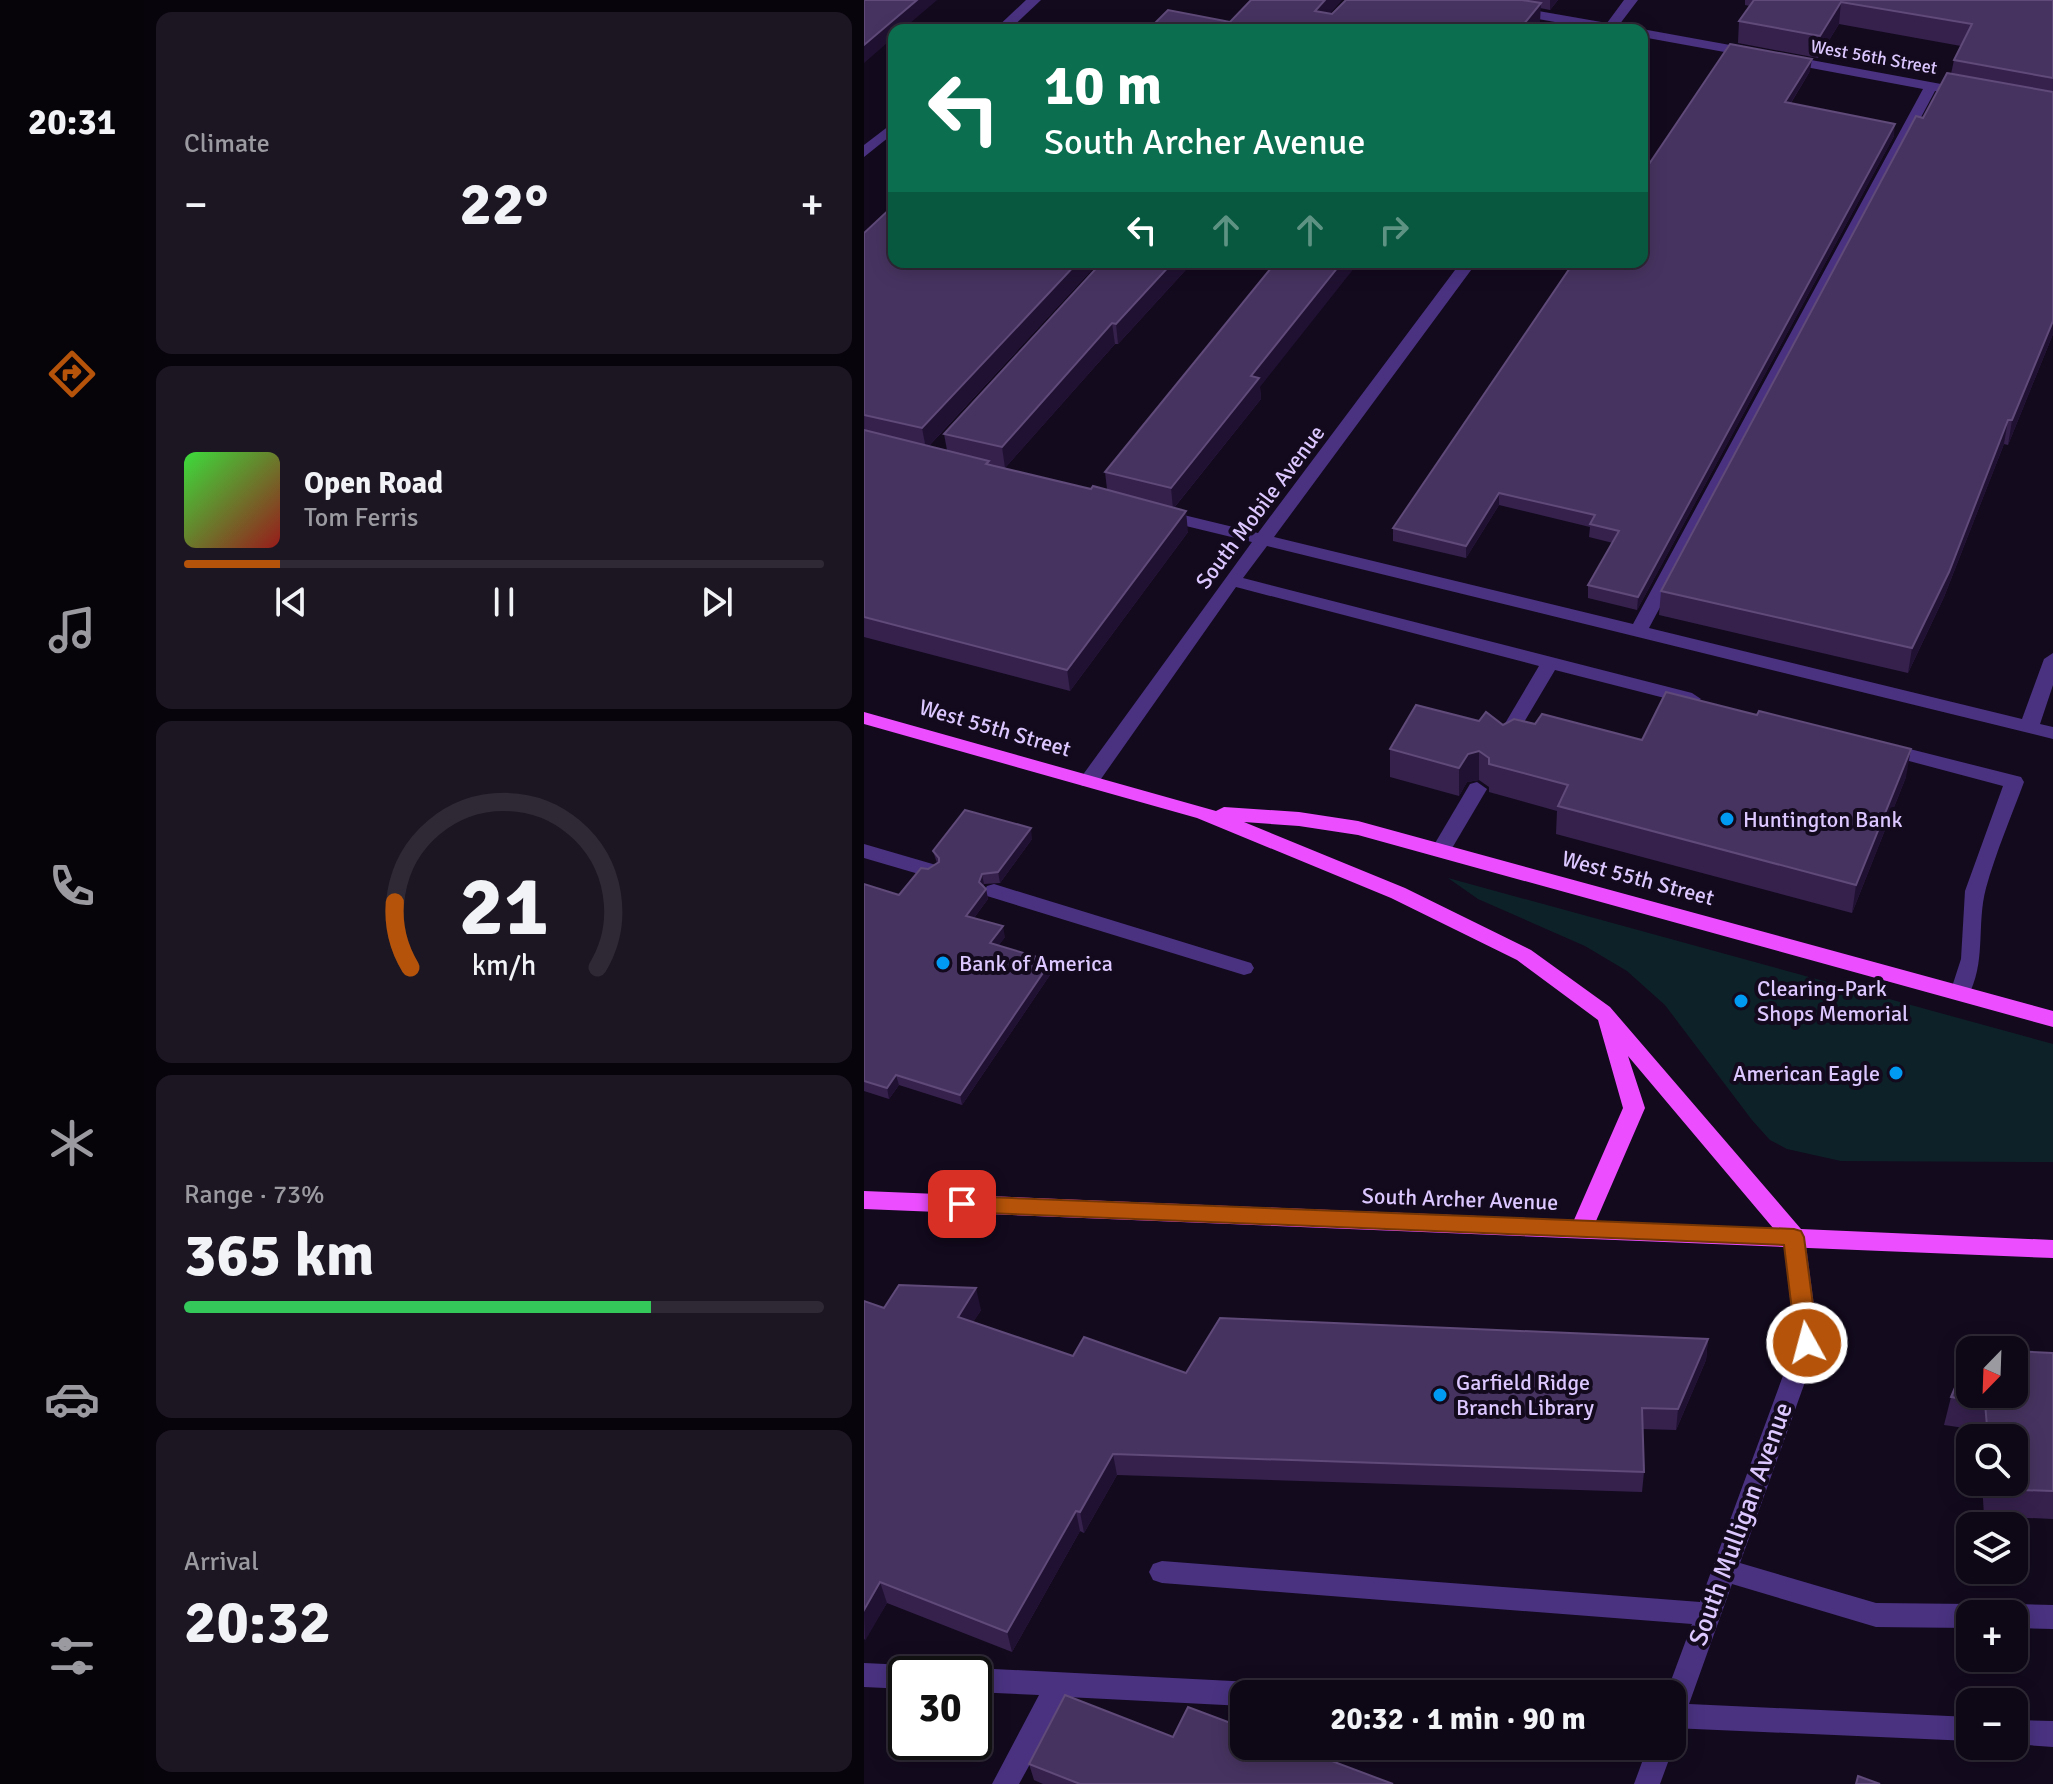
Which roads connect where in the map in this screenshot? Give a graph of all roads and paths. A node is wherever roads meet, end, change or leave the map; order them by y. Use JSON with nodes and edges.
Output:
{"nodes":[{"id":1,"x":1034,"y":0,"type":"edge"},
{"id":2,"x":1631,"y":0,"type":"edge"},
{"id":3,"x":1502,"y":8,"type":"edge"},
{"id":4,"x":1008,"y":24,"type":"edge"},
{"id":5,"x":1589,"y":24,"type":"edge"},
{"id":6,"x":1619,"y":24,"type":"edge"},
{"id":7,"x":1648,"y":34,"type":"edge"},
{"id":8,"x":1931,"y":86,"type":"junction"},
{"id":9,"x":1961,"y":91,"type":"edge"},
{"id":10,"x":888,"y":131,"type":"edge"},
{"id":11,"x":864,"y":153,"type":"edge"},
{"id":12,"x":1465,"y":268,"type":"edge"},
{"id":13,"x":1146,"y":511,"type":"edge"},
{"id":14,"x":1262,"y":540,"type":"junction"},
{"id":15,"x":1232,"y":581,"type":"junction"},
{"id":16,"x":1638,"y":632,"type":"junction"},
{"id":17,"x":2053,"y":659,"type":"edge"},
{"id":18,"x":1550,"y":663,"type":"junction"},
{"id":19,"x":1715,"y":705,"type":"edge"},
{"id":20,"x":864,"y":718,"type":"edge"},
{"id":21,"x":2029,"y":727,"type":"junction"},
{"id":22,"x":2053,"y":733,"type":"edge"},
{"id":23,"x":1502,"y":744,"type":"edge"},
{"id":24,"x":1865,"y":744,"type":"edge"},
{"id":25,"x":1089,"y":781,"type":"junction"},
{"id":26,"x":1477,"y":789,"type":"edge"},
{"id":27,"x":1204,"y":813,"type":"junction"},
{"id":28,"x":1441,"y":850,"type":"junction"},
{"id":29,"x":864,"y":851,"type":"edge"},
{"id":30,"x":929,"y":870,"type":"edge"},
{"id":31,"x":994,"y":891,"type":"dead end"},
{"id":32,"x":1244,"y":968,"type":"dead end"},
{"id":33,"x":1960,"y":993,"type":"junction"},
{"id":34,"x":1603,"y":1012,"type":"junction"},
{"id":35,"x":2053,"y":1019,"type":"edge"},
{"id":36,"x":864,"y":1200,"type":"edge"},
{"id":37,"x":1581,"y":1230,"type":"junction"},
{"id":38,"x":1794,"y":1237,"type":"junction"},
{"id":39,"x":2053,"y":1249,"type":"edge"},
{"id":40,"x":1725,"y":1570,"type":"junction"},
{"id":41,"x":1162,"y":1572,"type":"dead end"},
{"id":42,"x":1709,"y":1614,"type":"junction"},
{"id":43,"x":1956,"y":1616,"type":"edge"},
{"id":44,"x":2028,"y":1616,"type":"edge"},
{"id":45,"x":2053,"y":1617,"type":"edge"},
{"id":46,"x":864,"y":1675,"type":"edge"},
{"id":47,"x":888,"y":1676,"type":"edge"},
{"id":48,"x":1685,"y":1680,"type":"edge"},
{"id":49,"x":992,"y":1681,"type":"edge"},
{"id":50,"x":1059,"y":1685,"type":"junction"},
{"id":51,"x":1230,"y":1693,"type":"edge"},
{"id":52,"x":1686,"y":1716,"type":"edge"},
{"id":53,"x":1956,"y":1728,"type":"edge"},
{"id":54,"x":2028,"y":1733,"type":"edge"},
{"id":55,"x":2053,"y":1734,"type":"edge"},
{"id":56,"x":1656,"y":1760,"type":"edge"},
{"id":57,"x":1005,"y":1784,"type":"edge"},
{"id":58,"x":1647,"y":1784,"type":"edge"}],
"edges":[{"from":1,"to":4,"type":"street"},
{"from":2,"to":6,"type":"street"},
{"from":3,"to":5,"type":"street"},
{"from":7,"to":8,"type":"street","name":"West 56th Street"},
{"from":8,"to":9,"type":"street","name":"West 56th Street"},
{"from":8,"to":16,"type":"street"},
{"from":10,"to":11,"type":"street"},
{"from":12,"to":14,"type":"street","name":"South Mobile Avenue"},
{"from":13,"to":14,"type":"street"},
{"from":14,"to":15,"type":"street","name":"South Mobile Avenue"},
{"from":14,"to":16,"type":"street"},
{"from":15,"to":18,"type":"street"},
{"from":15,"to":25,"type":"street","name":"South Mobile Avenue"},
{"from":16,"to":21,"type":"street"},
{"from":17,"to":21,"type":"street"},
{"from":18,"to":19,"type":"street"},
{"from":18,"to":23,"type":"street"},
{"from":20,"to":25,"type":"main road","name":"West 55th Street"},
{"from":21,"to":22,"type":"street"},
{"from":24,"to":33,"type":"street"},
{"from":25,"to":27,"type":"main road","name":"West 55th Street"},
{"from":26,"to":28,"type":"street"},
{"from":27,"to":28,"type":"main road","name":"West 55th Street"},
{"from":27,"to":34,"type":"main road","name":"West 55th Street"},
{"from":28,"to":33,"type":"main road","name":"West 55th Street"},
{"from":29,"to":30,"type":"street"},
{"from":31,"to":32,"type":"street"},
{"from":33,"to":35,"type":"main road","name":"West 55th Street"},
{"from":34,"to":37,"type":"main road"},
{"from":34,"to":38,"type":"main road","name":"West 55th Street"},
{"from":36,"to":37,"type":"main road","name":"South Archer Avenue"},
{"from":37,"to":38,"type":"main road","name":"South Archer Avenue"},
{"from":38,"to":39,"type":"main road","name":"South Archer Avenue"},
{"from":38,"to":40,"type":"street","name":"South Mulligan Avenue"},
{"from":40,"to":42,"type":"street","name":"South Mulligan Avenue"},
{"from":40,"to":43,"type":"street"},
{"from":41,"to":42,"type":"street"},
{"from":42,"to":48,"type":"street","name":"South Mulligan Avenue"},
{"from":44,"to":45,"type":"street"},
{"from":46,"to":47,"type":"street"},
{"from":49,"to":50,"type":"street"},
{"from":50,"to":51,"type":"street"},
{"from":50,"to":57,"type":"street"},
{"from":52,"to":53,"type":"street"},
{"from":54,"to":55,"type":"street"},
{"from":56,"to":58,"type":"street"}]}
